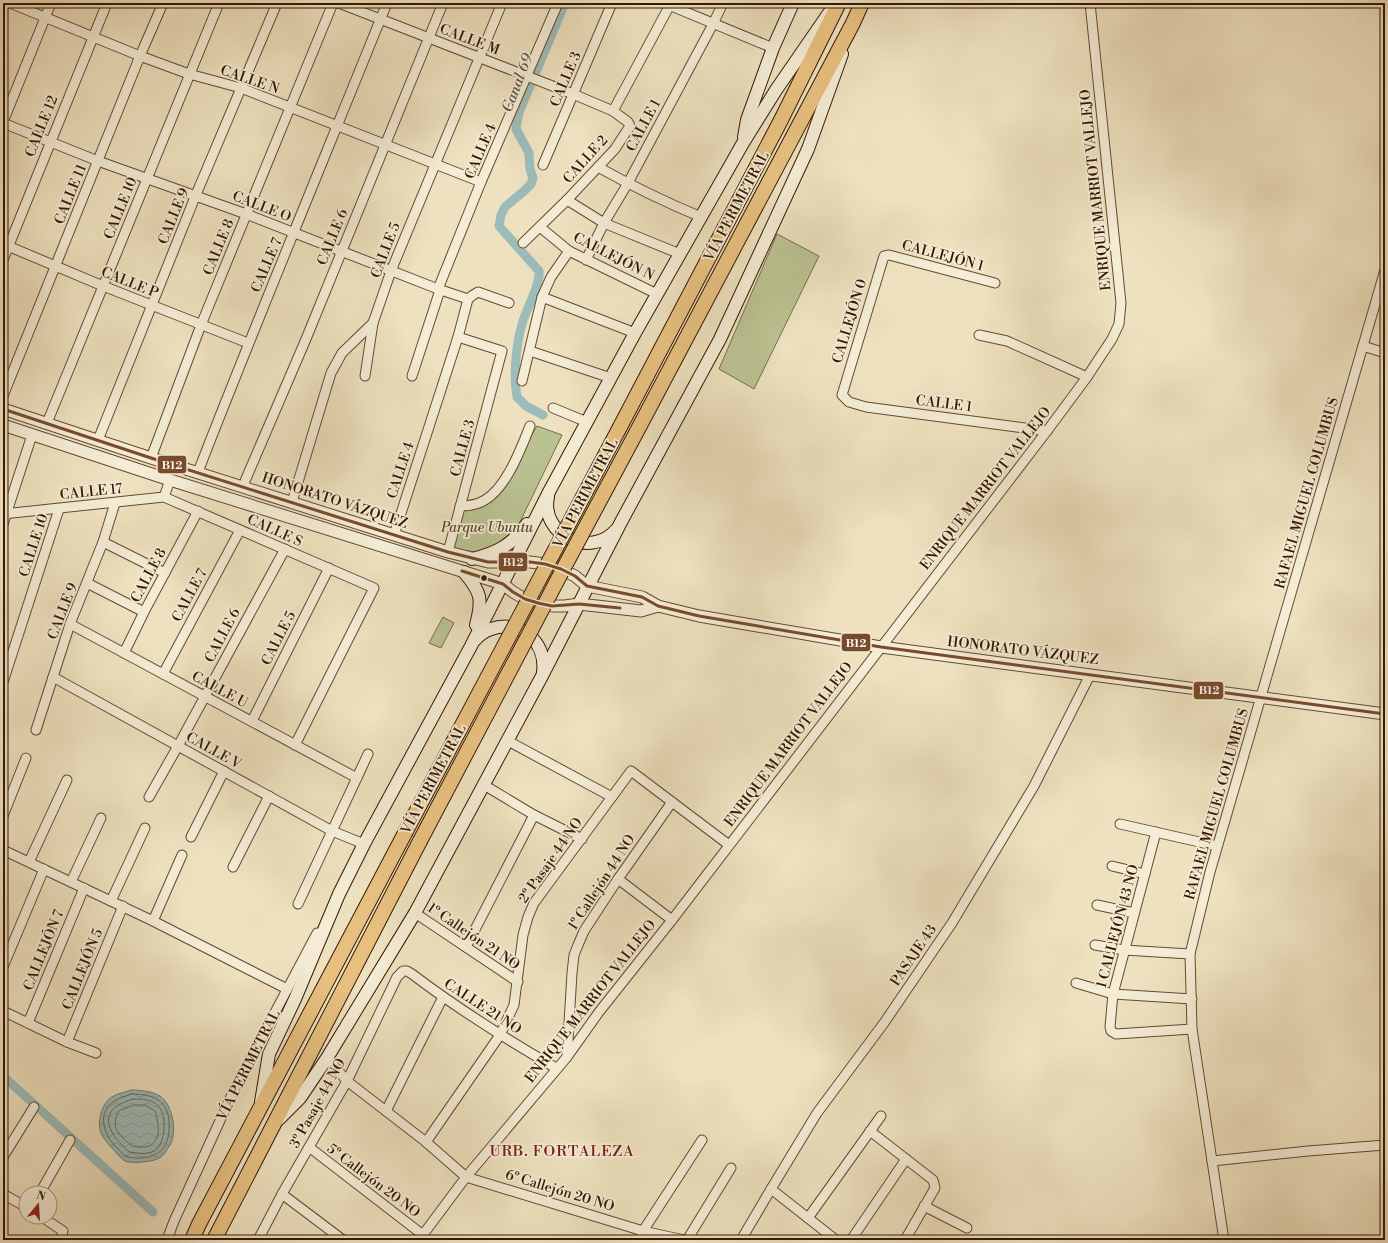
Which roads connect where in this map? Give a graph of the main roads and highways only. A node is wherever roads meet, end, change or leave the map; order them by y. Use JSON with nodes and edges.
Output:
{"nodes":[{"id":1,"x":793,"y":3,"type":"edge"},
{"id":2,"x":835,"y":3,"type":"edge"},
{"id":3,"x":839,"y":3,"type":"edge"},
{"id":4,"x":862,"y":3,"type":"edge"},
{"id":5,"x":853,"y":23,"type":"junction"},
{"id":6,"x":744,"y":143,"type":"junction"},
{"id":7,"x":550,"y":490,"type":"junction"},
{"id":8,"x":621,"y":522,"type":"junction"},
{"id":9,"x":472,"y":559,"type":"road end"},
{"id":10,"x":464,"y":572,"type":"road end"},
{"id":11,"x":471,"y":646,"type":"junction"},
{"id":12,"x":542,"y":676,"type":"junction"},
{"id":13,"x":259,"y":1109,"type":"junction"},
{"id":14,"x":275,"y":1123,"type":"junction"},
{"id":15,"x":192,"y":1240,"type":"edge"},
{"id":16,"x":214,"y":1240,"type":"edge"}],
"edges":[{"from":1,"to":6,"type":"main road","name":"VÍA PERIMETRAL"},
{"from":2,"to":6,"type":"main road","name":"VÍA PERIMETRAL"},
{"from":3,"to":13,"type":"highway","name":"VÍA PERIMETRAL","bridge":true},
{"from":4,"to":5,"type":"highway","name":"VÍA PERIMETRAL"},
{"from":5,"to":8,"type":"main road","name":"VÍA PERIMETRAL"},
{"from":5,"to":14,"type":"highway","name":"VÍA PERIMETRAL","bridge":true},
{"from":6,"to":7,"type":"main road","name":"VÍA PERIMETRAL"},
{"from":7,"to":8,"type":"main road"},
{"from":7,"to":9,"type":"main road"},
{"from":7,"to":11,"type":"main road","name":"VÍA PERIMETRAL"},
{"from":8,"to":12,"type":"main road","name":"VÍA PERIMETRAL"},
{"from":10,"to":11,"type":"main road"},
{"from":11,"to":12,"type":"main road"},
{"from":11,"to":13,"type":"main road","name":"VÍA PERIMETRAL"},
{"from":12,"to":14,"type":"main road","name":"VÍA PERIMETRAL"},
{"from":13,"to":15,"type":"highway","name":"VÍA PERIMETRAL"},
{"from":14,"to":16,"type":"highway","name":"VÍA PERIMETRAL"}]}
